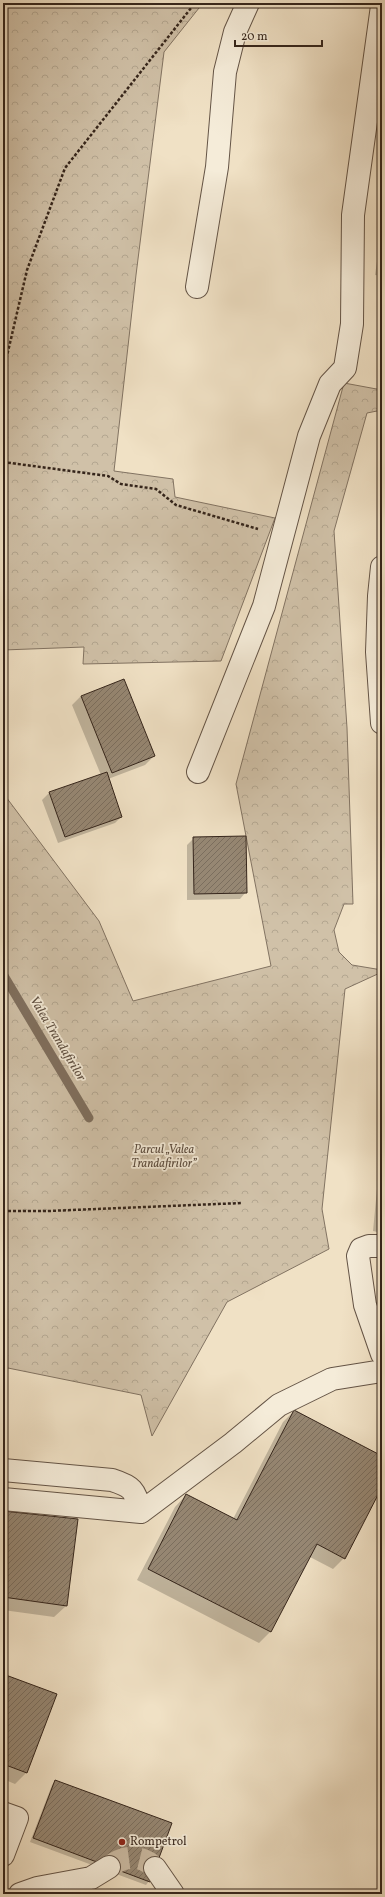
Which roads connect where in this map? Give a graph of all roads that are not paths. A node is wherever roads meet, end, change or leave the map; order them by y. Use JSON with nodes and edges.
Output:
{"nodes":[{"id":1,"x":248,"y":3,"type":"edge"},
{"id":2,"x":382,"y":6,"type":"edge"},
{"id":3,"x":197,"y":287,"type":"dead end"},
{"id":4,"x":382,"y":566,"type":"edge"},
{"id":5,"x":382,"y":723,"type":"edge"},
{"id":6,"x":198,"y":772,"type":"dead end"},
{"id":7,"x":382,"y":1246,"type":"edge"},
{"id":8,"x":382,"y":1354,"type":"edge"},
{"id":9,"x":382,"y":1371,"type":"edge"},
{"id":10,"x":3,"y":1470,"type":"edge"},
{"id":11,"x":3,"y":1499,"type":"edge"},
{"id":12,"x":141,"y":1512,"type":"junction"},
{"id":13,"x":3,"y":1813,"type":"edge"},
{"id":14,"x":3,"y":1855,"type":"edge"},
{"id":15,"x":109,"y":1867,"type":"tunnel mouth"},
{"id":16,"x":155,"y":1868,"type":"tunnel mouth"},
{"id":17,"x":20,"y":1894,"type":"edge"},
{"id":18,"x":173,"y":1894,"type":"edge"}],
"edges":[{"from":1,"to":3,"type":"lane"},
{"from":2,"to":6,"type":"lane"},
{"from":4,"to":5,"type":"lane"},
{"from":7,"to":8,"type":"lane"},
{"from":9,"to":12,"type":"lane"},
{"from":10,"to":12,"type":"lane"},
{"from":11,"to":12,"type":"lane"},
{"from":13,"to":14,"type":"lane"},
{"from":15,"to":17,"type":"lane"},
{"from":16,"to":18,"type":"lane"}]}
